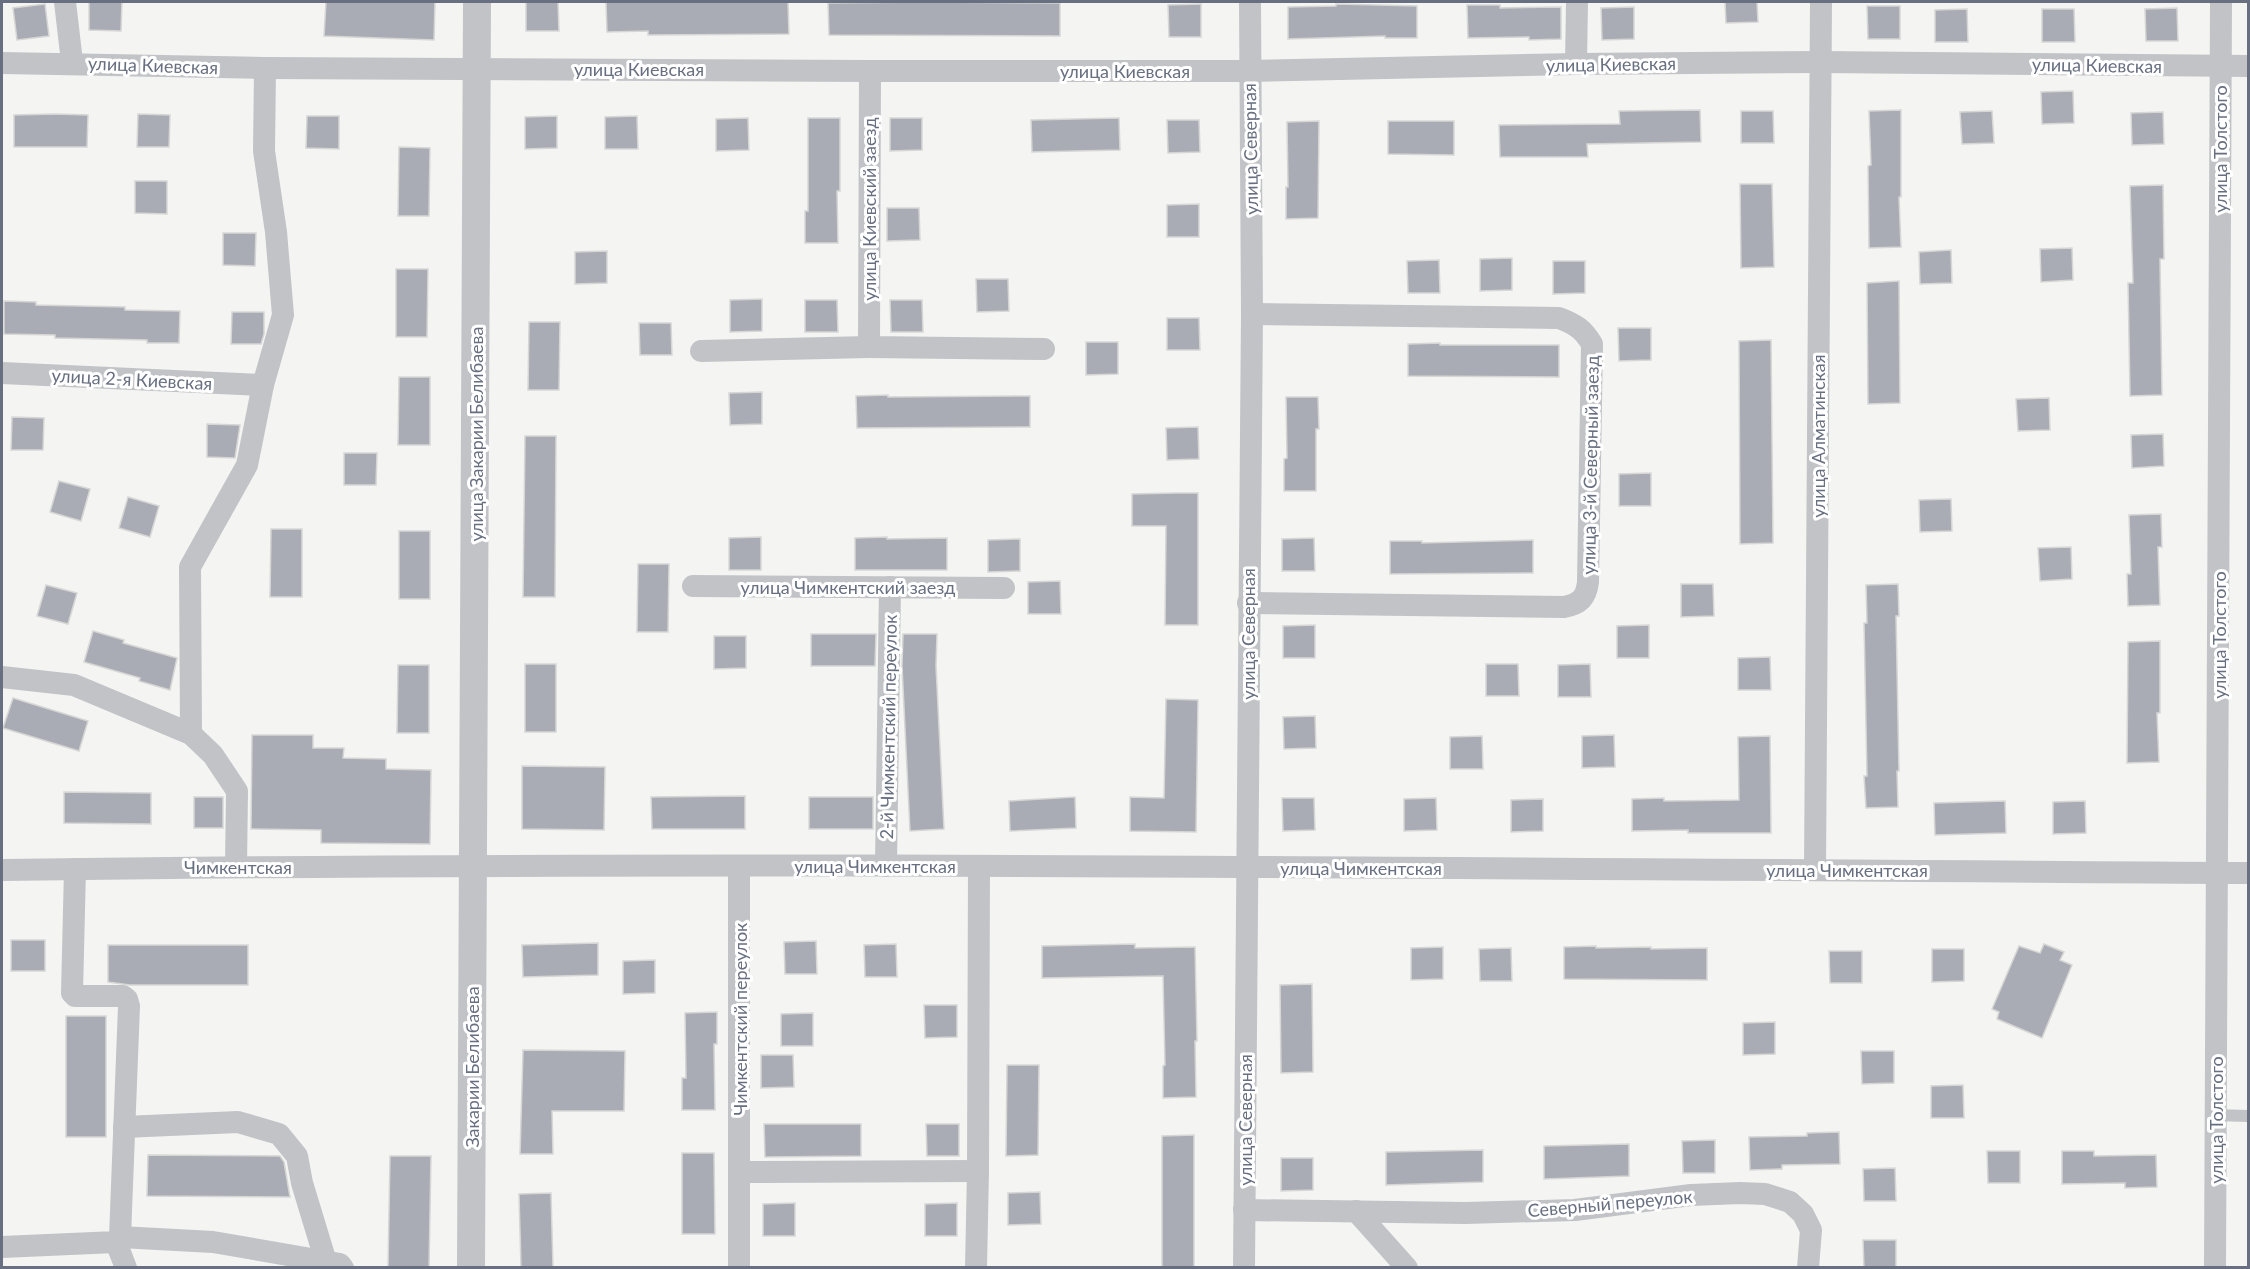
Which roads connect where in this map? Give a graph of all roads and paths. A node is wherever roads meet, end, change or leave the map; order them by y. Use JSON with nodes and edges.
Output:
{"nodes":[{"id":1,"x":65,"y":2,"type":"edge"},
{"id":2,"x":477,"y":2,"type":"edge"},
{"id":3,"x":1250,"y":2,"type":"edge"},
{"id":4,"x":1577,"y":2,"type":"edge"},
{"id":5,"x":1821,"y":2,"type":"edge"},
{"id":6,"x":2221,"y":2,"type":"edge"},
{"id":7,"x":72,"y":62,"type":"junction"},
{"id":8,"x":1821,"y":62,"type":"junction"},
{"id":9,"x":2,"y":63,"type":"edge"},
{"id":10,"x":1576,"y":64,"type":"junction"},
{"id":11,"x":2220,"y":66,"type":"junction"},
{"id":12,"x":2248,"y":66,"type":"edge"},
{"id":13,"x":265,"y":68,"type":"junction"},
{"id":14,"x":477,"y":68,"type":"junction"},
{"id":15,"x":870,"y":71,"type":"junction"},
{"id":16,"x":1249,"y":71,"type":"junction"},
{"id":17,"x":1252,"y":314,"type":"junction"},
{"id":18,"x":869,"y":346,"type":"junction"},
{"id":19,"x":1044,"y":349,"type":"dead end"},
{"id":20,"x":702,"y":351,"type":"dead end"},
{"id":21,"x":2,"y":373,"type":"edge"},
{"id":22,"x":263,"y":385,"type":"junction"},
{"id":23,"x":693,"y":586,"type":"dead end"},
{"id":24,"x":890,"y":587,"type":"junction"},
{"id":25,"x":1004,"y":588,"type":"dead end"},
{"id":26,"x":1248,"y":603,"type":"junction"},
{"id":27,"x":2,"y":677,"type":"edge"},
{"id":28,"x":191,"y":734,"type":"junction"},
{"id":29,"x":474,"y":866,"type":"junction"},
{"id":30,"x":739,"y":866,"type":"junction"},
{"id":31,"x":886,"y":866,"type":"junction"},
{"id":32,"x":979,"y":866,"type":"junction"},
{"id":33,"x":236,"y":867,"type":"junction"},
{"id":34,"x":1246,"y":867,"type":"junction"},
{"id":35,"x":75,"y":869,"type":"junction"},
{"id":36,"x":2,"y":870,"type":"edge"},
{"id":37,"x":1815,"y":870,"type":"junction"},
{"id":38,"x":2218,"y":873,"type":"junction"},
{"id":39,"x":2248,"y":873,"type":"edge"},
{"id":40,"x":2216,"y":1115,"type":"junction"},
{"id":41,"x":2248,"y":1116,"type":"edge"},
{"id":42,"x":124,"y":1127,"type":"junction"},
{"id":43,"x":740,"y":1172,"type":"junction"},
{"id":44,"x":978,"y":1172,"type":"junction"},
{"id":45,"x":1244,"y":1210,"type":"junction"},
{"id":46,"x":1356,"y":1211,"type":"junction"},
{"id":47,"x":118,"y":1240,"type":"junction"},
{"id":48,"x":2,"y":1247,"type":"edge"},
{"id":49,"x":335,"y":1265,"type":"edge"},
{"id":50,"x":126,"y":1268,"type":"edge"},
{"id":51,"x":471,"y":1268,"type":"edge"},
{"id":52,"x":739,"y":1268,"type":"edge"},
{"id":53,"x":976,"y":1268,"type":"edge"},
{"id":54,"x":1244,"y":1268,"type":"edge"},
{"id":55,"x":1407,"y":1268,"type":"edge"},
{"id":56,"x":1808,"y":1268,"type":"edge"},
{"id":57,"x":2215,"y":1268,"type":"edge"}],
"edges":[{"from":1,"to":7,"type":"street"},
{"from":2,"to":14,"type":"street","name":"улица Закарии Белибаева"},
{"from":3,"to":16,"type":"street","name":"улица Северная"},
{"from":4,"to":10,"type":"street"},
{"from":5,"to":8,"type":"street","name":"улица Алматинская"},
{"from":6,"to":11,"type":"street","name":"улица Толстого"},
{"from":7,"to":9,"type":"street","name":"улица Киевская"},
{"from":7,"to":13,"type":"street","name":"улица Киевская"},
{"from":8,"to":10,"type":"street","name":"улица Киевская"},
{"from":8,"to":11,"type":"street","name":"улица Киевская"},
{"from":8,"to":37,"type":"street","name":"улица Алматинская"},
{"from":10,"to":16,"type":"street","name":"улица Киевская"},
{"from":11,"to":12,"type":"street","name":"улица Киевская"},
{"from":11,"to":38,"type":"street","name":"улица Толстого"},
{"from":13,"to":14,"type":"street","name":"улица Киевская"},
{"from":13,"to":22,"type":"street"},
{"from":14,"to":15,"type":"street","name":"улица Киевская"},
{"from":14,"to":29,"type":"street","name":"улица Закарии Белибаева"},
{"from":15,"to":16,"type":"street","name":"улица Киевская"},
{"from":15,"to":18,"type":"street","name":"улица Киевский заезд"},
{"from":16,"to":17,"type":"street","name":"улица Северная"},
{"from":17,"to":26,"type":"street","name":"улица Северная"},
{"from":17,"to":26,"type":"street","name":"улица 3-й Северный заезд"},
{"from":18,"to":19,"type":"street"},
{"from":18,"to":20,"type":"street"},
{"from":21,"to":22,"type":"street","name":"улица 2-я Киевская"},
{"from":22,"to":28,"type":"street"},
{"from":23,"to":24,"type":"street","name":"улица Чимкентский заезд"},
{"from":24,"to":25,"type":"street","name":"улица Чимкентский заезд"},
{"from":24,"to":31,"type":"street","name":"2-й Чимкентский переулок"},
{"from":26,"to":34,"type":"street","name":"улица Северная"},
{"from":27,"to":28,"type":"street"},
{"from":28,"to":33,"type":"street"},
{"from":29,"to":30,"type":"street","name":"улица Чимкентская"},
{"from":29,"to":33,"type":"street","name":"Чимкентская"},
{"from":29,"to":51,"type":"street","name":"Закарии Белибаева"},
{"from":30,"to":31,"type":"street","name":"улица Чимкентская"},
{"from":30,"to":43,"type":"street","name":"Чимкентский переулок"},
{"from":31,"to":32,"type":"street","name":"улица Чимкентская"},
{"from":32,"to":34,"type":"street","name":"улица Чимкентская"},
{"from":32,"to":44,"type":"street"},
{"from":33,"to":35,"type":"street","name":"Чимкентская"},
{"from":34,"to":37,"type":"street","name":"улица Чимкентская"},
{"from":34,"to":45,"type":"street","name":"улица Северная"},
{"from":35,"to":36,"type":"street","name":"Чимкентская"},
{"from":35,"to":42,"type":"street"},
{"from":37,"to":38,"type":"street","name":"улица Чимкентская"},
{"from":38,"to":39,"type":"street","name":"улица Чимкентская"},
{"from":38,"to":40,"type":"street","name":"улица Толстого"},
{"from":40,"to":41,"type":"lane"},
{"from":40,"to":57,"type":"street","name":"улица Толстого"},
{"from":42,"to":47,"type":"street"},
{"from":42,"to":49,"type":"street"},
{"from":43,"to":44,"type":"street"},
{"from":43,"to":52,"type":"street","name":"Чимкентский переулок"},
{"from":44,"to":53,"type":"street"},
{"from":45,"to":46,"type":"street","name":"Северный переулок"},
{"from":45,"to":54,"type":"street","name":"улица Северная"},
{"from":46,"to":55,"type":"street"},
{"from":46,"to":56,"type":"street","name":"Северный переулок"},
{"from":47,"to":48,"type":"street"},
{"from":47,"to":49,"type":"street"},
{"from":47,"to":50,"type":"street"}]}
